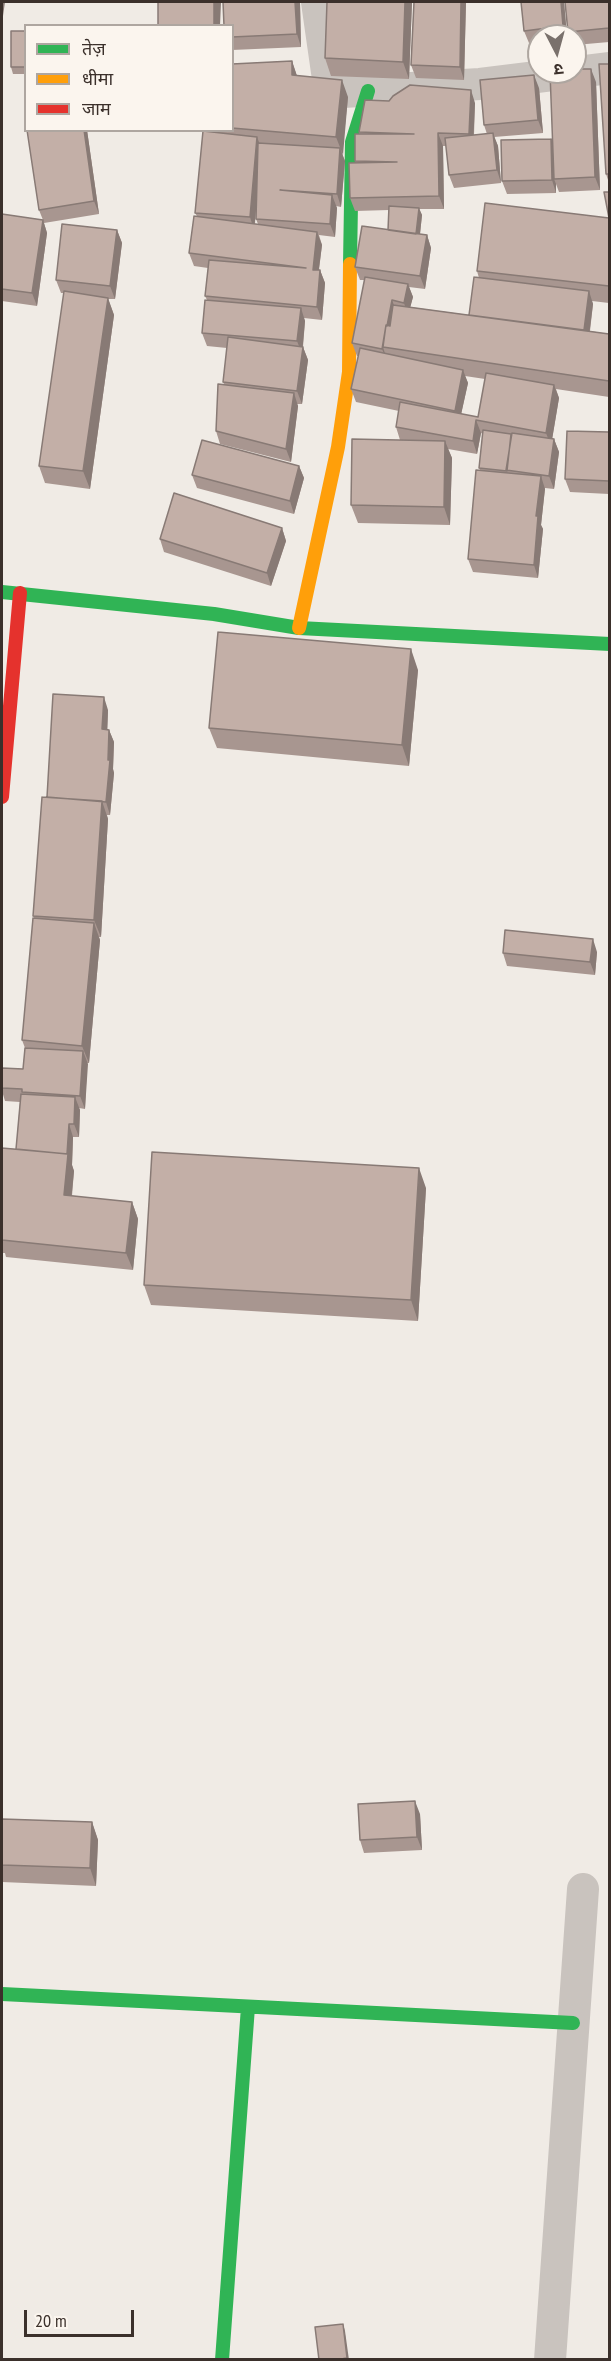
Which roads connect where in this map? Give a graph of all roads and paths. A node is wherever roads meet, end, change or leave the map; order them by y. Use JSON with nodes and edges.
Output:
{"nodes":[{"id":1,"x":317,"y":2,"type":"edge"},
{"id":2,"x":609,"y":68,"type":"edge"},
{"id":3,"x":368,"y":91,"type":"junction"},
{"id":4,"x":2,"y":592,"type":"edge"},
{"id":5,"x":20,"y":593,"type":"junction"},
{"id":6,"x":299,"y":628,"type":"junction"},
{"id":7,"x":609,"y":644,"type":"edge"},
{"id":8,"x":2,"y":797,"type":"edge"},
{"id":9,"x":583,"y":1889,"type":"dead end"},
{"id":10,"x":2,"y":1994,"type":"edge"},
{"id":11,"x":248,"y":2007,"type":"junction"},
{"id":12,"x":573,"y":2024,"type":"junction"},
{"id":13,"x":222,"y":2360,"type":"edge"},
{"id":14,"x":550,"y":2360,"type":"edge"}],
"edges":[{"from":1,"to":3,"type":"street"},
{"from":2,"to":3,"type":"street"},
{"from":3,"to":6,"type":"street"},
{"from":4,"to":5,"type":"street"},
{"from":5,"to":6,"type":"street"},
{"from":5,"to":8,"type":"street"},
{"from":6,"to":7,"type":"street"},
{"from":9,"to":12,"type":"street"},
{"from":10,"to":11,"type":"street"},
{"from":11,"to":12,"type":"street"},
{"from":11,"to":13,"type":"street"},
{"from":12,"to":14,"type":"street"}]}
